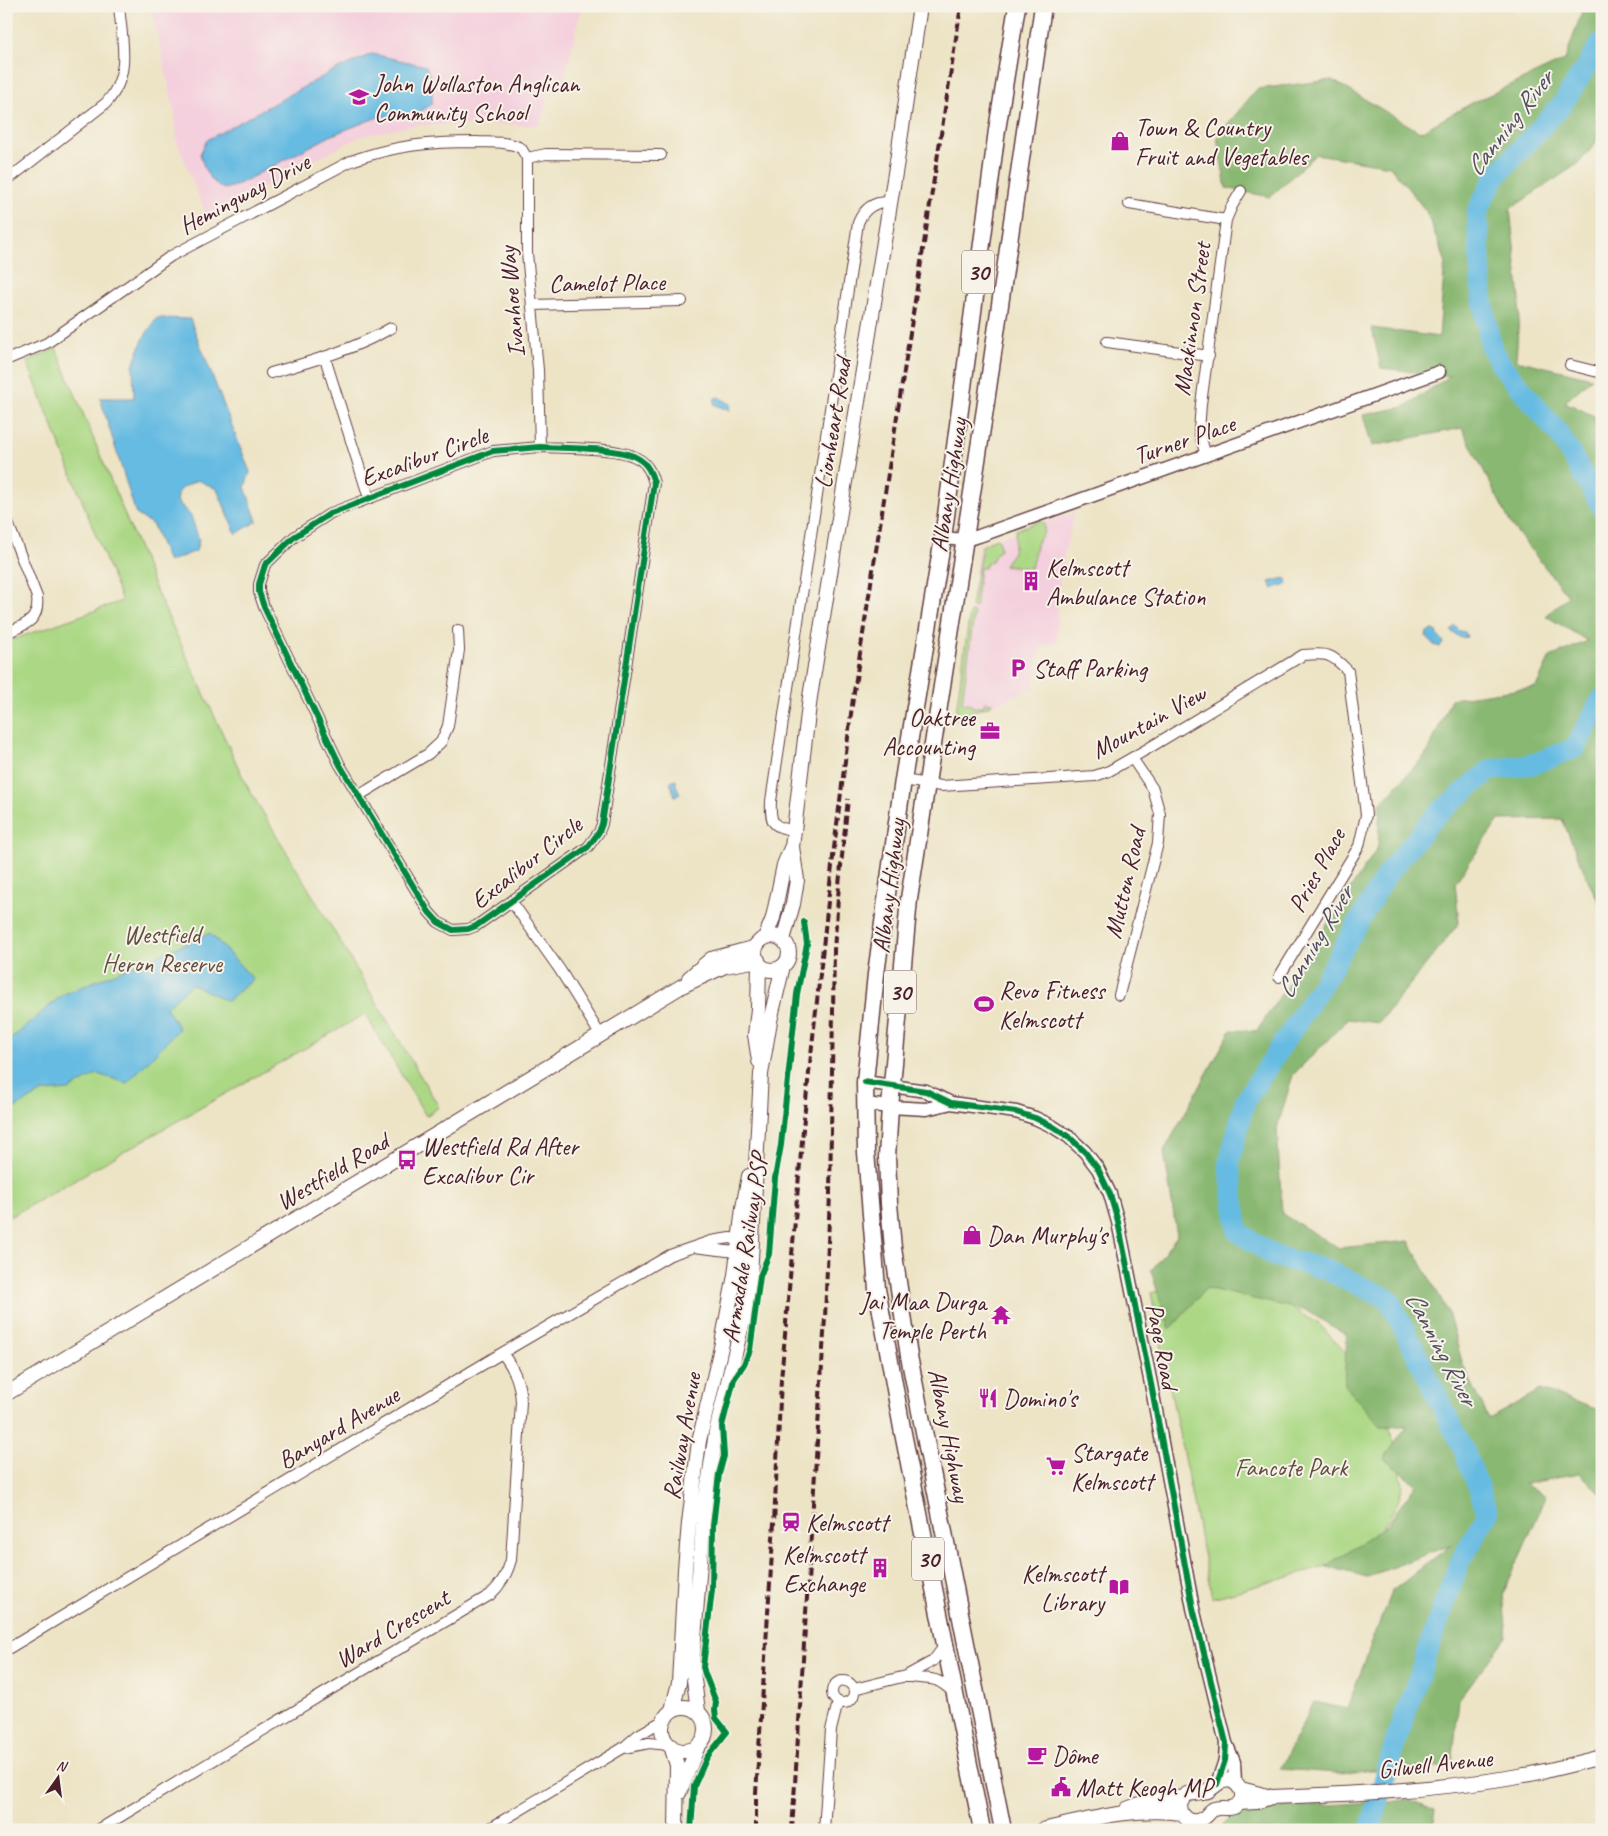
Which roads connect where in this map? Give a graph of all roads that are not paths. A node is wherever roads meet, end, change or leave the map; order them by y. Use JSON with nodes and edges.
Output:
{"nodes":[{"id":1,"x":119,"y":6,"type":"edge"},
{"id":2,"x":920,"y":6,"type":"edge"},
{"id":3,"x":1017,"y":6,"type":"edge"},
{"id":4,"x":1043,"y":6,"type":"edge"},
{"id":5,"x":997,"y":130,"type":"junction"},
{"id":6,"x":1025,"y":134,"type":"junction"},
{"id":7,"x":526,"y":155,"type":"junction"},
{"id":8,"x":661,"y":155,"type":"dead end"},
{"id":9,"x":6,"y":181,"type":"edge"},
{"id":10,"x":1241,"y":191,"type":"dead end"},
{"id":11,"x":890,"y":202,"type":"junction"},
{"id":12,"x":1129,"y":204,"type":"dead end"},
{"id":13,"x":1226,"y":220,"type":"junction"},
{"id":14,"x":682,"y":302,"type":"dead end"},
{"id":15,"x":532,"y":305,"type":"junction"},
{"id":16,"x":390,"y":328,"type":"dead end"},
{"id":17,"x":1107,"y":342,"type":"dead end"},
{"id":18,"x":1209,"y":356,"type":"junction"},
{"id":19,"x":325,"y":358,"type":"junction"},
{"id":20,"x":6,"y":360,"type":"edge"},
{"id":21,"x":1570,"y":365,"type":"dead end"},
{"id":22,"x":1440,"y":372,"type":"dead end"},
{"id":23,"x":271,"y":373,"type":"dead end"},
{"id":24,"x":1602,"y":373,"type":"edge"},
{"id":25,"x":540,"y":447,"type":"junction"},
{"id":26,"x":1206,"y":456,"type":"junction"},
{"id":27,"x":369,"y":498,"type":"junction"},
{"id":28,"x":6,"y":518,"type":"edge"},
{"id":29,"x":943,"y":538,"type":"junction"},
{"id":30,"x":964,"y":540,"type":"junction"},
{"id":31,"x":458,"y":630,"type":"dead end"},
{"id":32,"x":6,"y":633,"type":"edge"},
{"id":33,"x":1338,"y":661,"type":"joint"},
{"id":34,"x":1132,"y":758,"type":"junction"},
{"id":35,"x":903,"y":780,"type":"junction"},
{"id":36,"x":927,"y":784,"type":"junction"},
{"id":37,"x":358,"y":796,"type":"junction"},
{"id":38,"x":794,"y":830,"type":"junction"},
{"id":39,"x":792,"y":847,"type":"junction"},
{"id":40,"x":512,"y":902,"type":"junction"},
{"id":41,"x":762,"y":940,"type":"junction"},
{"id":42,"x":783,"y":940,"type":"junction"},
{"id":43,"x":758,"y":962,"type":"junction"},
{"id":44,"x":783,"y":966,"type":"junction"},
{"id":45,"x":1279,"y":977,"type":"dead end"},
{"id":46,"x":682,"y":986,"type":"junction"},
{"id":47,"x":1119,"y":995,"type":"dead end"},
{"id":48,"x":601,"y":1036,"type":"junction"},
{"id":49,"x":761,"y":1074,"type":"junction"},
{"id":50,"x":865,"y":1082,"type":"junction"},
{"id":51,"x":892,"y":1086,"type":"junction"},
{"id":52,"x":951,"y":1103,"type":"junction"},
{"id":53,"x":865,"y":1104,"type":"junction"},
{"id":54,"x":890,"y":1107,"type":"junction"},
{"id":55,"x":745,"y":1245,"type":"junction"},
{"id":56,"x":743,"y":1320,"type":"junction"},
{"id":57,"x":502,"y":1353,"type":"junction"},
{"id":58,"x":713,"y":1380,"type":"junction"},
{"id":59,"x":6,"y":1394,"type":"edge"},
{"id":60,"x":923,"y":1425,"type":"junction"},
{"id":61,"x":902,"y":1428,"type":"junction"},
{"id":62,"x":945,"y":1645,"type":"junction"},
{"id":63,"x":6,"y":1650,"type":"edge"},
{"id":64,"x":906,"y":1676,"type":"junction"},
{"id":65,"x":854,"y":1689,"type":"junction"},
{"id":66,"x":955,"y":1694,"type":"junction"},
{"id":67,"x":838,"y":1702,"type":"junction"},
{"id":68,"x":698,"y":1711,"type":"junction"},
{"id":69,"x":668,"y":1715,"type":"junction"},
{"id":70,"x":1226,"y":1743,"type":"junction"},
{"id":71,"x":670,"y":1745,"type":"junction"},
{"id":72,"x":698,"y":1746,"type":"junction"},
{"id":73,"x":623,"y":1748,"type":"junction"},
{"id":74,"x":1602,"y":1756,"type":"edge"},
{"id":75,"x":1217,"y":1784,"type":"junction"},
{"id":76,"x":1238,"y":1791,"type":"junction"},
{"id":77,"x":677,"y":1796,"type":"junction"},
{"id":78,"x":1183,"y":1798,"type":"junction"},
{"id":79,"x":1112,"y":1815,"type":"junction"},
{"id":80,"x":1189,"y":1822,"type":"edge"},
{"id":81,"x":98,"y":1830,"type":"edge"},
{"id":82,"x":487,"y":1830,"type":"edge"},
{"id":83,"x":676,"y":1830,"type":"edge"},
{"id":84,"x":824,"y":1830,"type":"edge"},
{"id":85,"x":982,"y":1830,"type":"edge"},
{"id":86,"x":1003,"y":1830,"type":"edge"},
{"id":87,"x":1042,"y":1830,"type":"edge"}],
"edges":[{"from":1,"to":9,"type":"street"},
{"from":2,"to":11,"type":"main road","name":"Lionheart Road"},
{"from":3,"to":5,"type":"highway","name":"Albany Highway","number":"30"},
{"from":4,"to":6,"type":"highway","name":"Albany Highway","number":"30"},
{"from":5,"to":6,"type":"highway"},
{"from":5,"to":29,"type":"highway","name":"Albany Highway","number":"30"},
{"from":6,"to":30,"type":"highway","name":"Albany Highway","number":"30"},
{"from":7,"to":8,"type":"street"},
{"from":7,"to":15,"type":"street","name":"Ivanhoe Way"},
{"from":7,"to":20,"type":"street","name":"Hemingway Drive"},
{"from":10,"to":13,"type":"street","name":"Mackinnon Street"},
{"from":11,"to":38,"type":"main road","name":"Lionheart Road"},
{"from":11,"to":38,"type":"street"},
{"from":12,"to":13,"type":"street"},
{"from":13,"to":18,"type":"street","name":"Mackinnon Street"},
{"from":14,"to":15,"type":"street","name":"Camelot Place"},
{"from":15,"to":25,"type":"street","name":"Ivanhoe Way"},
{"from":16,"to":19,"type":"street"},
{"from":17,"to":18,"type":"street"},
{"from":18,"to":26,"type":"street","name":"Mackinnon Street"},
{"from":19,"to":23,"type":"street"},
{"from":19,"to":27,"type":"street"},
{"from":21,"to":24,"type":"street"},
{"from":22,"to":26,"type":"street","name":"Turner Place"},
{"from":25,"to":27,"type":"street","name":"Excalibur Circle"},
{"from":25,"to":40,"type":"street","name":"Excalibur Circle"},
{"from":26,"to":30,"type":"street","name":"Turner Place"},
{"from":27,"to":37,"type":"street","name":"Excalibur Circle"},
{"from":28,"to":32,"type":"street"},
{"from":29,"to":30,"type":"street","name":"Turner Place"},
{"from":29,"to":35,"type":"highway","name":"Albany Highway","number":"30"},
{"from":30,"to":36,"type":"highway","name":"Albany Highway","number":"30"},
{"from":31,"to":37,"type":"street"},
{"from":33,"to":34,"type":"street","name":"Mountain View"},
{"from":33,"to":45,"type":"street","name":"Pries Place"},
{"from":34,"to":36,"type":"street","name":"Mountain View"},
{"from":34,"to":47,"type":"street","name":"Mutton Road"},
{"from":35,"to":36,"type":"street","name":"Mountain View"},
{"from":35,"to":50,"type":"highway","name":"Albany Highway","number":"30"},
{"from":36,"to":51,"type":"highway","name":"Albany Highway","number":"30"},
{"from":37,"to":40,"type":"street","name":"Excalibur Circle"},
{"from":38,"to":39,"type":"main road","name":"Lionheart Road"},
{"from":39,"to":41,"type":"main road","name":"Lionheart Road"},
{"from":39,"to":42,"type":"main road","name":"Lionheart Road"},
{"from":40,"to":48,"type":"street","name":"Excalibur Circle"},
{"from":41,"to":42,"type":"main road"},
{"from":41,"to":43,"type":"main road"},
{"from":41,"to":46,"type":"main road","name":"Westfield Road"},
{"from":42,"to":44,"type":"main road"},
{"from":43,"to":44,"type":"main road"},
{"from":43,"to":46,"type":"main road","name":"Westfield Road"},
{"from":43,"to":49,"type":"main road","name":"Railway Avenue"},
{"from":44,"to":49,"type":"main road","name":"Railway Avenue"},
{"from":46,"to":48,"type":"main road","name":"Westfield Road"},
{"from":48,"to":59,"type":"main road","name":"Westfield Road"},
{"from":49,"to":55,"type":"main road","name":"Railway Avenue"},
{"from":50,"to":51,"type":"street","name":"Page Road"},
{"from":50,"to":53,"type":"highway","name":"Albany Highway","number":"30"},
{"from":51,"to":52,"type":"street","name":"Page Road"},
{"from":51,"to":54,"type":"highway","name":"Albany Highway","number":"30"},
{"from":52,"to":54,"type":"street","name":"Page Road"},
{"from":52,"to":70,"type":"street","name":"Page Road"},
{"from":53,"to":54,"type":"street","name":"Page Road"},
{"from":53,"to":61,"type":"highway","name":"Albany Highway","number":"30"},
{"from":54,"to":60,"type":"highway","name":"Albany Highway","number":"30"},
{"from":55,"to":56,"type":"main road","name":"Railway Avenue"},
{"from":55,"to":57,"type":"street","name":"Banyard Avenue"},
{"from":55,"to":58,"type":"main road","name":"Railway Avenue"},
{"from":56,"to":58,"type":"main road"},
{"from":56,"to":68,"type":"main road","name":"Railway Avenue"},
{"from":57,"to":63,"type":"street","name":"Banyard Avenue"},
{"from":57,"to":81,"type":"street","name":"Ward Crescent"},
{"from":58,"to":69,"type":"main road","name":"Railway Avenue"},
{"from":60,"to":61,"type":"highway"},
{"from":60,"to":86,"type":"highway","name":"Albany Highway","number":"30"},
{"from":61,"to":62,"type":"highway","name":"Albany Highway","number":"30"},
{"from":62,"to":64,"type":"street"},
{"from":62,"to":66,"type":"highway","name":"Albany Highway","number":"30"},
{"from":64,"to":65,"type":"street"},
{"from":64,"to":66,"type":"street"},
{"from":65,"to":67,"type":"street"},
{"from":65,"to":67,"type":"street"},
{"from":66,"to":85,"type":"highway","name":"Albany Highway","number":"30"},
{"from":67,"to":84,"type":"street"},
{"from":68,"to":69,"type":"main road"},
{"from":68,"to":72,"type":"main road","name":"Railway Avenue"},
{"from":69,"to":71,"type":"main road","name":"Railway Avenue"},
{"from":69,"to":73,"type":"street"},
{"from":70,"to":75,"type":"street","name":"Page Road"},
{"from":70,"to":76,"type":"street","name":"Page Road"},
{"from":71,"to":72,"type":"main road"},
{"from":71,"to":73,"type":"street"},
{"from":71,"to":77,"type":"main road","name":"Railway Avenue"},
{"from":72,"to":77,"type":"main road","name":"Railway Avenue"},
{"from":73,"to":82,"type":"street"},
{"from":74,"to":76,"type":"main road","name":"Gilwell Avenue"},
{"from":75,"to":76,"type":"main road"},
{"from":75,"to":78,"type":"main road"},
{"from":76,"to":80,"type":"main road"},
{"from":77,"to":83,"type":"main road","name":"Railway Avenue"},
{"from":78,"to":79,"type":"main road"},
{"from":78,"to":80,"type":"main road"},
{"from":79,"to":80,"type":"main road"},
{"from":79,"to":87,"type":"main road"}]}
